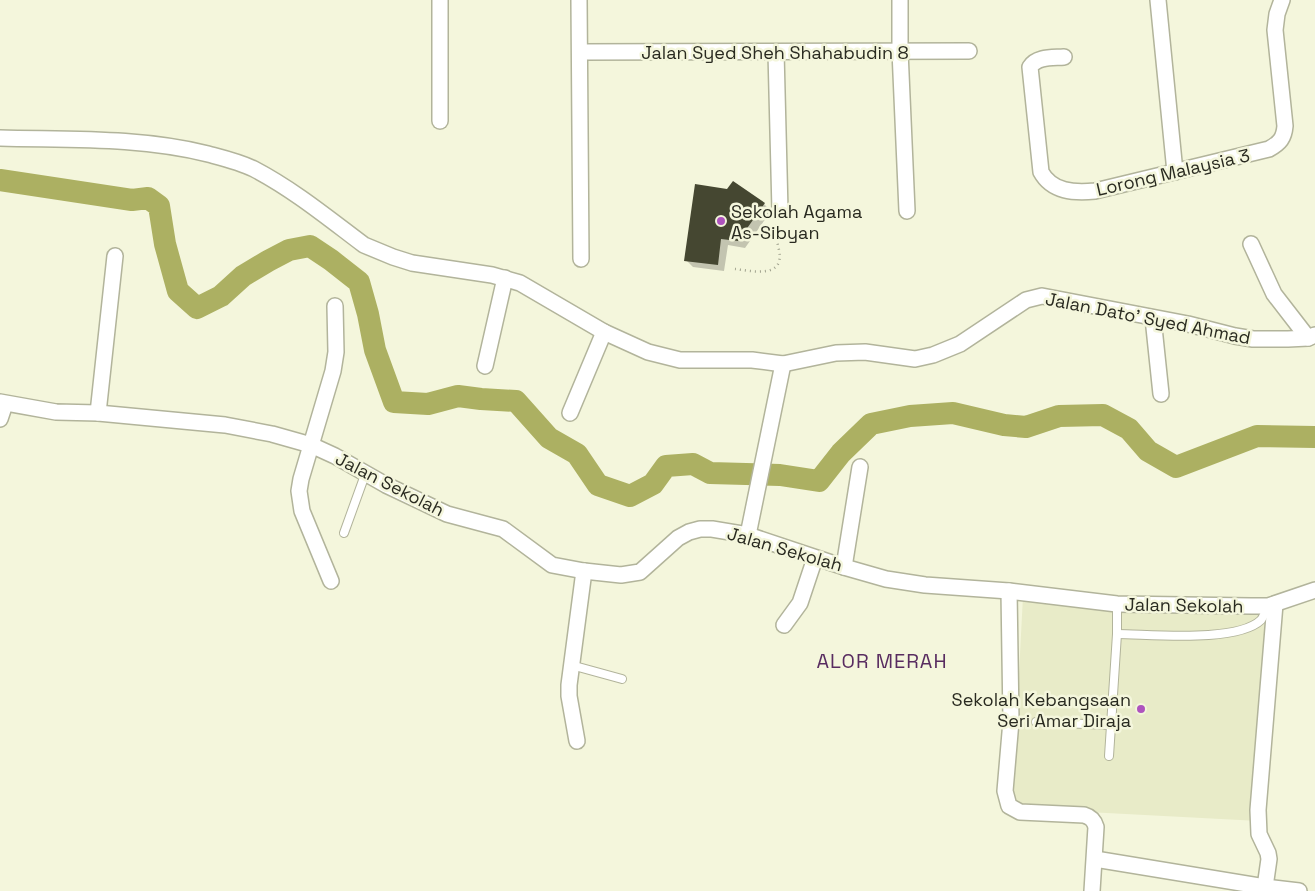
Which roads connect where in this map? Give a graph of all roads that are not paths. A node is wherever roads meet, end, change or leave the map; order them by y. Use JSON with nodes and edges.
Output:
{"nodes":[{"id":1,"x":440,"y":0,"type":"edge"},
{"id":2,"x":579,"y":0,"type":"edge"},
{"id":3,"x":900,"y":0,"type":"edge"},
{"id":4,"x":1158,"y":0,"type":"edge"},
{"id":5,"x":1282,"y":0,"type":"edge"},
{"id":6,"x":900,"y":51,"type":"junction"},
{"id":7,"x":969,"y":51,"type":"dead end"},
{"id":8,"x":580,"y":52,"type":"junction"},
{"id":9,"x":776,"y":52,"type":"junction"},
{"id":10,"x":1064,"y":57,"type":"dead end"},
{"id":11,"x":440,"y":121,"type":"dead end"},
{"id":12,"x":0,"y":138,"type":"edge"},
{"id":13,"x":1175,"y":172,"type":"junction"},
{"id":14,"x":780,"y":211,"type":"road end"},
{"id":15,"x":908,"y":212,"type":"dead end"},
{"id":16,"x":1250,"y":244,"type":"dead end"},
{"id":17,"x":115,"y":256,"type":"dead end"},
{"id":18,"x":581,"y":259,"type":"dead end"},
{"id":19,"x":505,"y":278,"type":"junction"},
{"id":20,"x":335,"y":306,"type":"dead end"},
{"id":21,"x":1153,"y":318,"type":"junction"},
{"id":22,"x":604,"y":332,"type":"junction"},
{"id":23,"x":1312,"y":336,"type":"edge"},
{"id":24,"x":783,"y":364,"type":"junction"},
{"id":25,"x":485,"y":366,"type":"dead end"},
{"id":26,"x":1161,"y":394,"type":"dead end"},
{"id":27,"x":2,"y":403,"type":"edge"},
{"id":28,"x":98,"y":413,"type":"junction"},
{"id":29,"x":570,"y":413,"type":"dead end"},
{"id":30,"x":0,"y":419,"type":"edge"},
{"id":31,"x":311,"y":445,"type":"junction"},
{"id":32,"x":860,"y":467,"type":"dead end"},
{"id":33,"x":366,"y":472,"type":"junction"},
{"id":34,"x":344,"y":533,"type":"dead end"},
{"id":35,"x":748,"y":535,"type":"junction"},
{"id":36,"x":815,"y":558,"type":"junction"},
{"id":37,"x":844,"y":567,"type":"junction"},
{"id":38,"x":584,"y":571,"type":"junction"},
{"id":39,"x":331,"y":581,"type":"dead end"},
{"id":40,"x":1315,"y":590,"type":"edge"},
{"id":41,"x":1009,"y":591,"type":"junction"},
{"id":42,"x":1117,"y":604,"type":"junction"},
{"id":43,"x":1271,"y":605,"type":"junction"},
{"id":44,"x":784,"y":625,"type":"dead end"},
{"id":45,"x":1118,"y":634,"type":"junction"},
{"id":46,"x":571,"y":665,"type":"junction"},
{"id":47,"x":622,"y":679,"type":"dead end"},
{"id":48,"x":1036,"y":722,"type":"dead end"},
{"id":49,"x":1110,"y":725,"type":"junction"},
{"id":50,"x":577,"y":741,"type":"dead end"},
{"id":51,"x":1109,"y":756,"type":"dead end"},
{"id":52,"x":1095,"y":859,"type":"junction"},
{"id":53,"x":1265,"y":887,"type":"junction"},
{"id":54,"x":1092,"y":891,"type":"edge"},
{"id":55,"x":1299,"y":891,"type":"edge"}],
"edges":[{"from":1,"to":11,"type":"street"},
{"from":2,"to":8,"type":"street"},
{"from":3,"to":6,"type":"street"},
{"from":4,"to":13,"type":"street"},
{"from":5,"to":13,"type":"street","name":"Lorong Malaysia 3"},
{"from":6,"to":7,"type":"street","name":"Jalan Syed Sheh Shahabudin 8"},
{"from":6,"to":9,"type":"street","name":"Jalan Syed Sheh Shahabudin 8"},
{"from":6,"to":15,"type":"street"},
{"from":8,"to":9,"type":"street","name":"Jalan Syed Sheh Shahabudin 8"},
{"from":8,"to":18,"type":"street"},
{"from":9,"to":14,"type":"street"},
{"from":10,"to":13,"type":"street","name":"Lorong Malaysia 3"},
{"from":12,"to":19,"type":"street","name":"Jalan Dato' Syed Ahmad"},
{"from":16,"to":23,"type":"street"},
{"from":17,"to":28,"type":"street"},
{"from":19,"to":22,"type":"street","name":"Jalan Dato' Syed Ahmad"},
{"from":19,"to":25,"type":"street"},
{"from":20,"to":31,"type":"street"},
{"from":21,"to":23,"type":"street","name":"Jalan Dato' Syed Ahmad"},
{"from":21,"to":24,"type":"street","name":"Jalan Dato' Syed Ahmad"},
{"from":21,"to":26,"type":"street"},
{"from":22,"to":24,"type":"street","name":"Jalan Dato' Syed Ahmad"},
{"from":22,"to":29,"type":"street"},
{"from":24,"to":35,"type":"street"},
{"from":27,"to":28,"type":"street","name":"Jalan Sekolah"},
{"from":27,"to":30,"type":"street"},
{"from":28,"to":31,"type":"street","name":"Jalan Sekolah"},
{"from":31,"to":33,"type":"street","name":"Jalan Sekolah"},
{"from":31,"to":39,"type":"street"},
{"from":32,"to":37,"type":"street"},
{"from":33,"to":34,"type":"lane"},
{"from":33,"to":38,"type":"street","name":"Jalan Sekolah"},
{"from":35,"to":36,"type":"street","name":"Jalan Sekolah"},
{"from":35,"to":38,"type":"street","name":"Jalan Sekolah"},
{"from":36,"to":37,"type":"street","name":"Jalan Sekolah"},
{"from":36,"to":44,"type":"street"},
{"from":37,"to":41,"type":"street","name":"Jalan Sekolah"},
{"from":38,"to":46,"type":"street"},
{"from":40,"to":43,"type":"street","name":"Jalan Sekolah"},
{"from":41,"to":42,"type":"street","name":"Jalan Sekolah"},
{"from":41,"to":52,"type":"street"},
{"from":42,"to":43,"type":"street","name":"Jalan Sekolah"},
{"from":42,"to":45,"type":"lane"},
{"from":43,"to":45,"type":"lane"},
{"from":43,"to":53,"type":"street"},
{"from":45,"to":49,"type":"lane"},
{"from":46,"to":47,"type":"lane"},
{"from":46,"to":50,"type":"street"},
{"from":48,"to":49,"type":"lane"},
{"from":49,"to":51,"type":"lane"},
{"from":52,"to":53,"type":"street"},
{"from":52,"to":54,"type":"street"},
{"from":53,"to":55,"type":"street"}]}
